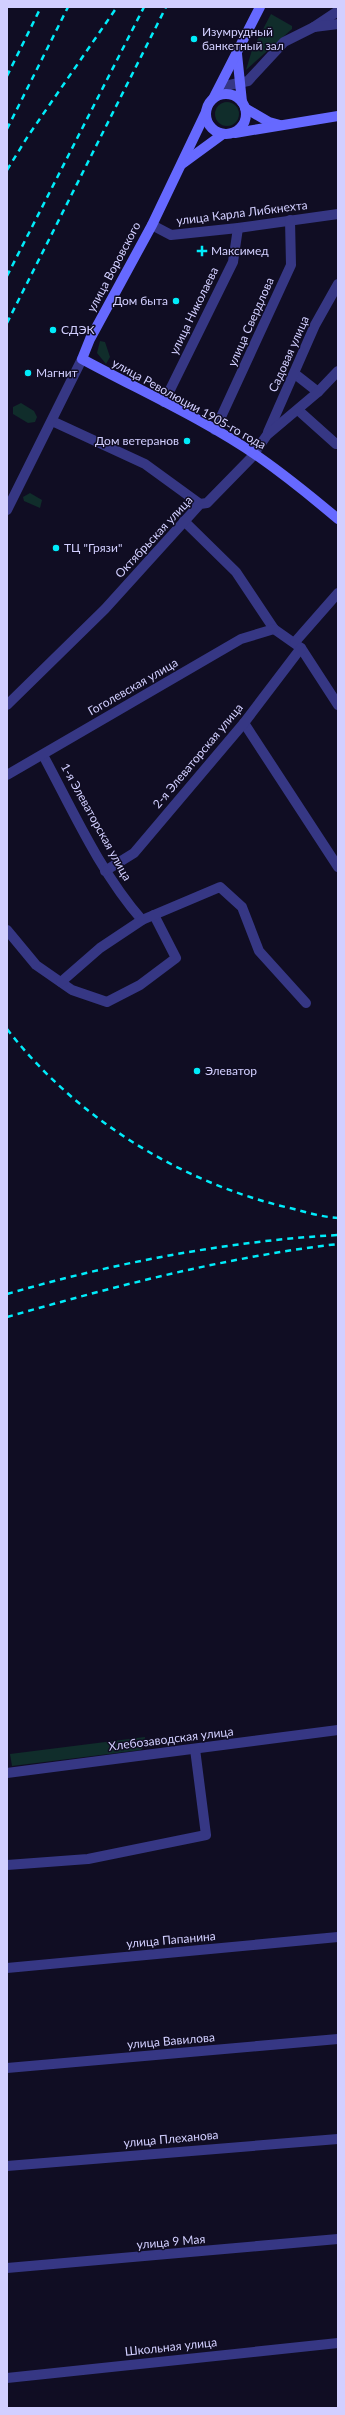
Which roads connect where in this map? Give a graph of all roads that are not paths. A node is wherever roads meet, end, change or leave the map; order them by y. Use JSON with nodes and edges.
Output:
{"nodes":[{"id":1,"x":260,"y":7,"type":"edge"},
{"id":2,"x":334,"y":19,"type":"edge"},
{"id":3,"x":237,"y":53,"type":"junction"},
{"id":4,"x":239,"y":83,"type":"junction"},
{"id":5,"x":220,"y":87,"type":"junction"},
{"id":6,"x":214,"y":97,"type":"junction"},
{"id":7,"x":244,"y":105,"type":"junction"},
{"id":8,"x":206,"y":112,"type":"junction"},
{"id":9,"x":338,"y":116,"type":"edge"},
{"id":10,"x":284,"y":126,"type":"junction"},
{"id":11,"x":227,"y":134,"type":"junction"},
{"id":12,"x":181,"y":165,"type":"junction"},
{"id":13,"x":338,"y":214,"type":"edge"},
{"id":14,"x":290,"y":220,"type":"junction"},
{"id":15,"x":152,"y":225,"type":"junction"},
{"id":16,"x":238,"y":228,"type":"junction"},
{"id":17,"x":338,"y":284,"type":"edge"},
{"id":18,"x":82,"y":359,"type":"junction"},
{"id":19,"x":338,"y":371,"type":"edge"},
{"id":20,"x":294,"y":374,"type":"junction"},
{"id":21,"x":318,"y":392,"type":"junction"},
{"id":22,"x":164,"y":402,"type":"junction"},
{"id":23,"x":298,"y":410,"type":"junction"},
{"id":24,"x":52,"y":421,"type":"junction"},
{"id":25,"x":215,"y":430,"type":"junction"},
{"id":26,"x":267,"y":436,"type":"junction"},
{"id":27,"x":338,"y":443,"type":"edge"},
{"id":28,"x":254,"y":454,"type":"junction"},
{"id":29,"x":200,"y":504,"type":"junction"},
{"id":30,"x":7,"y":510,"type":"edge"},
{"id":31,"x":338,"y":519,"type":"edge"},
{"id":32,"x":184,"y":521,"type":"junction"},
{"id":33,"x":338,"y":593,"type":"edge"},
{"id":34,"x":274,"y":629,"type":"junction"},
{"id":35,"x":298,"y":645,"type":"junction"},
{"id":36,"x":338,"y":705,"type":"edge"},
{"id":37,"x":7,"y":706,"type":"edge"},
{"id":38,"x":244,"y":723,"type":"junction"},
{"id":39,"x":43,"y":755,"type":"junction"},
{"id":40,"x":7,"y":774,"type":"edge"},
{"id":41,"x":338,"y":867,"type":"edge"},
{"id":42,"x":105,"y":871,"type":"junction"},
{"id":43,"x":154,"y":916,"type":"junction"},
{"id":44,"x":142,"y":920,"type":"junction"},
{"id":45,"x":7,"y":930,"type":"edge"},
{"id":46,"x":61,"y":982,"type":"junction"},
{"id":47,"x":306,"y":1003,"type":"dead end"},
{"id":48,"x":338,"y":1730,"type":"edge"},
{"id":49,"x":195,"y":1749,"type":"junction"},
{"id":50,"x":7,"y":1773,"type":"edge"},
{"id":51,"x":7,"y":1864,"type":"edge"},
{"id":52,"x":338,"y":1937,"type":"edge"},
{"id":53,"x":7,"y":1968,"type":"edge"},
{"id":54,"x":338,"y":2039,"type":"edge"},
{"id":55,"x":7,"y":2068,"type":"edge"},
{"id":56,"x":338,"y":2139,"type":"edge"},
{"id":57,"x":7,"y":2166,"type":"edge"},
{"id":58,"x":338,"y":2239,"type":"edge"},
{"id":59,"x":7,"y":2268,"type":"edge"},
{"id":60,"x":338,"y":2343,"type":"edge"},
{"id":61,"x":7,"y":2378,"type":"edge"}],
"edges":[{"from":1,"to":3,"type":"street"},
{"from":2,"to":4,"type":"street"},
{"from":3,"to":4,"type":"street"},
{"from":3,"to":5,"type":"street"},
{"from":4,"to":5,"type":"street"},
{"from":4,"to":7,"type":"street"},
{"from":5,"to":6,"type":"street"},
{"from":6,"to":7,"type":"street"},
{"from":6,"to":8,"type":"street"},
{"from":7,"to":10,"type":"street"},
{"from":7,"to":11,"type":"street"},
{"from":8,"to":11,"type":"street"},
{"from":8,"to":12,"type":"street","name":"улица Воровского"},
{"from":9,"to":10,"type":"street"},
{"from":10,"to":11,"type":"street"},
{"from":11,"to":12,"type":"street","name":"улица Воровского"},
{"from":12,"to":15,"type":"street","name":"улица Воровского"},
{"from":13,"to":14,"type":"street","name":"улица Карла Либкнехта"},
{"from":14,"to":16,"type":"street","name":"улица Карла Либкнехта"},
{"from":14,"to":25,"type":"street","name":"улица Свердлова"},
{"from":15,"to":16,"type":"street","name":"улица Карла Либкнехта"},
{"from":15,"to":18,"type":"street","name":"улица Воровского"},
{"from":16,"to":22,"type":"street","name":"улица Николаева"},
{"from":17,"to":20,"type":"street","name":"Садовая улица"},
{"from":18,"to":22,"type":"street","name":"улица Революции 1905-го года"},
{"from":18,"to":24,"type":"street","name":"улица Воровского"},
{"from":19,"to":21,"type":"street","name":"Октябрьская улица"},
{"from":20,"to":21,"type":"street"},
{"from":20,"to":26,"type":"street","name":"Садовая улица"},
{"from":21,"to":23,"type":"street","name":"Октябрьская улица"},
{"from":22,"to":25,"type":"street","name":"улица Революции 1905-го года"},
{"from":23,"to":26,"type":"street","name":"Октябрьская улица"},
{"from":23,"to":27,"type":"street"},
{"from":24,"to":29,"type":"street"},
{"from":24,"to":30,"type":"street","name":"улица Воровского"},
{"from":25,"to":28,"type":"street","name":"улица Революции 1905-го года"},
{"from":26,"to":28,"type":"street","name":"Октябрьская улица"},
{"from":28,"to":29,"type":"street","name":"Октябрьская улица"},
{"from":28,"to":31,"type":"street","name":"улица Революции 1905-го года"},
{"from":29,"to":32,"type":"street","name":"Октябрьская улица"},
{"from":32,"to":34,"type":"street"},
{"from":32,"to":37,"type":"street","name":"Октябрьская улица"},
{"from":33,"to":35,"type":"street","name":"2-я Элеваторская улица"},
{"from":34,"to":35,"type":"street"},
{"from":34,"to":39,"type":"street","name":"Гоголевская улица"},
{"from":35,"to":36,"type":"street"},
{"from":35,"to":38,"type":"street","name":"2-я Элеваторская улица"},
{"from":38,"to":41,"type":"street"},
{"from":38,"to":42,"type":"street","name":"2-я Элеваторская улица"},
{"from":39,"to":40,"type":"street","name":"Гоголевская улица"},
{"from":39,"to":42,"type":"street","name":"1-я Элеваторская улица"},
{"from":42,"to":44,"type":"street","name":"1-я Элеваторская улица"},
{"from":43,"to":44,"type":"street"},
{"from":43,"to":46,"type":"street"},
{"from":43,"to":47,"type":"street"},
{"from":44,"to":46,"type":"street"},
{"from":45,"to":46,"type":"street"},
{"from":48,"to":49,"type":"street","name":"Хлебозаводская улица"},
{"from":49,"to":50,"type":"street","name":"Хлебозаводская улица"},
{"from":49,"to":51,"type":"street"},
{"from":52,"to":53,"type":"street","name":"улица Папанина"},
{"from":54,"to":55,"type":"street","name":"улица Вавилова"},
{"from":56,"to":57,"type":"street","name":"улица Плеханова"},
{"from":58,"to":59,"type":"street","name":"улица 9 Мая"},
{"from":60,"to":61,"type":"street","name":"Школьная улица"}]}
